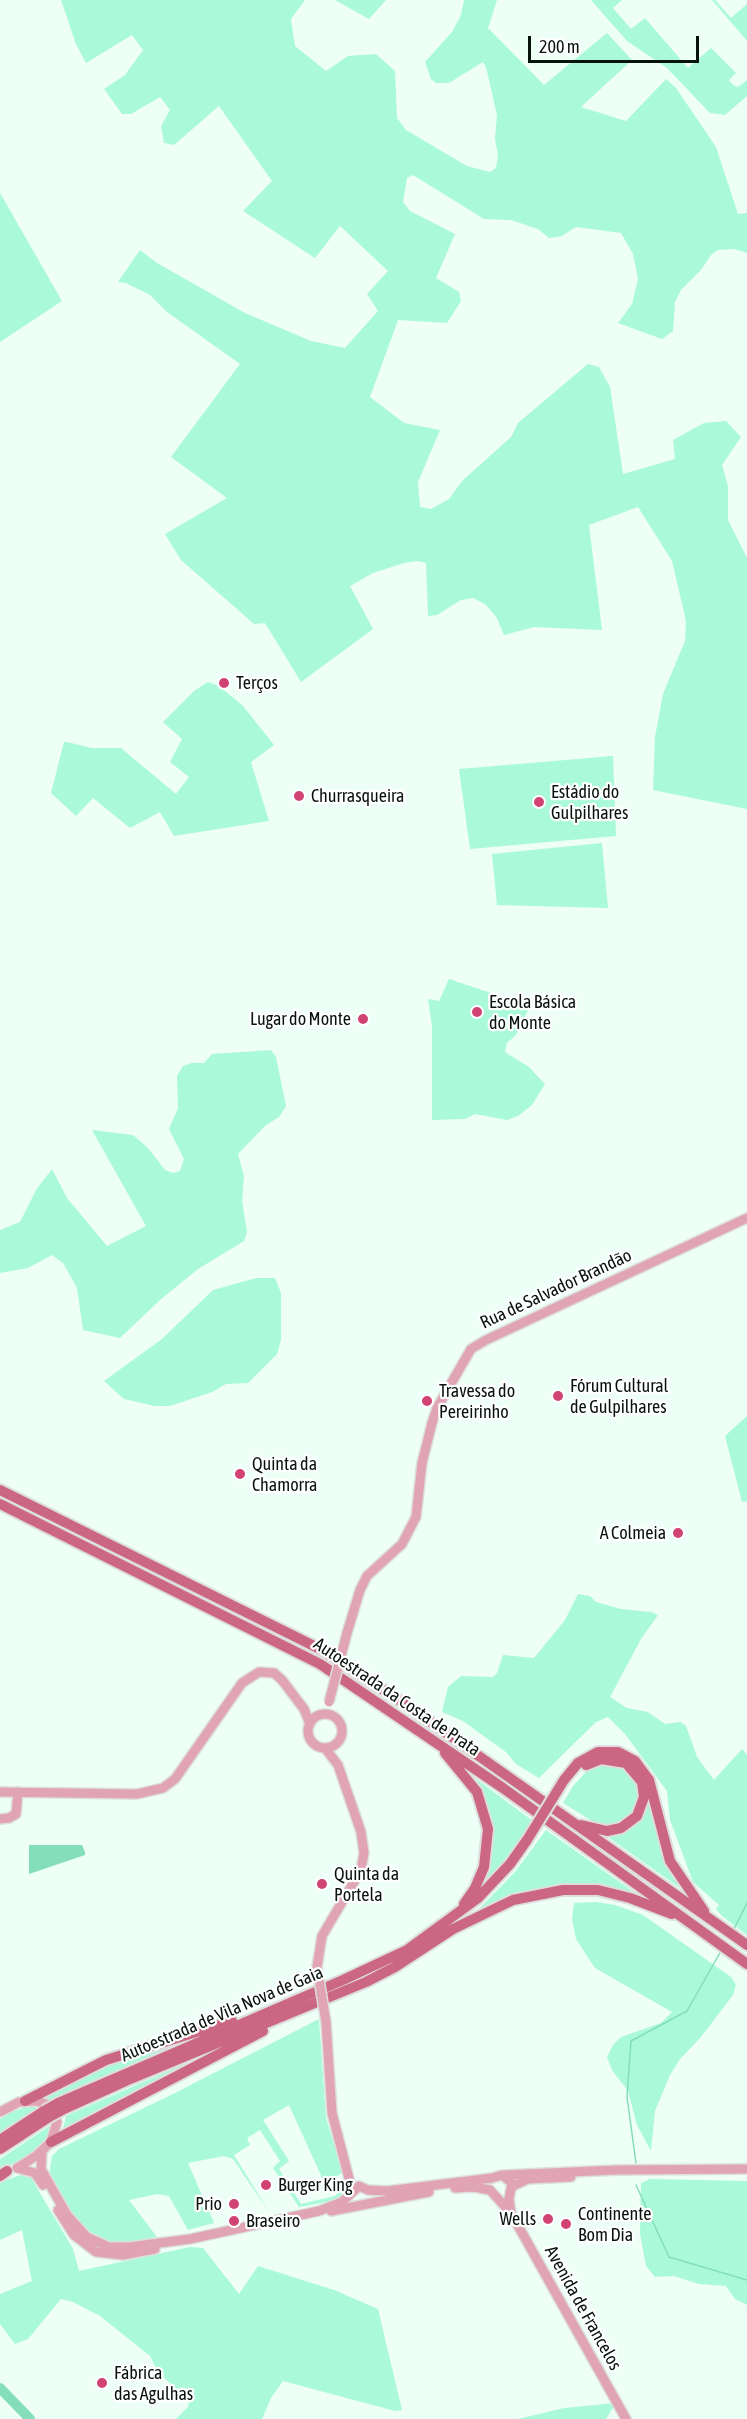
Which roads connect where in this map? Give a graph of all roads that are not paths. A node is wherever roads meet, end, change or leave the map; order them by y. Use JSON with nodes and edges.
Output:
{"nodes":[{"id":1,"x":747,"y":1218,"type":"edge"},
{"id":2,"x":0,"y":1490,"type":"edge"},
{"id":3,"x":0,"y":1504,"type":"edge"},
{"id":4,"x":329,"y":1702,"type":"junction"},
{"id":5,"x":304,"y":1709,"type":"junction"},
{"id":6,"x":318,"y":1715,"type":"junction"},
{"id":7,"x":333,"y":1716,"type":"junction"},
{"id":8,"x":310,"y":1724,"type":"junction"},
{"id":9,"x":433,"y":1739,"type":"junction"},
{"id":10,"x":338,"y":1742,"type":"junction"},
{"id":11,"x":325,"y":1748,"type":"junction"},
{"id":12,"x":338,"y":1765,"type":"junction"},
{"id":13,"x":567,"y":1781,"type":"junction"},
{"id":14,"x":0,"y":1792,"type":"edge"},
{"id":15,"x":18,"y":1792,"type":"junction"},
{"id":16,"x":0,"y":1819,"type":"edge"},
{"id":17,"x":576,"y":1824,"type":"junction"},
{"id":18,"x":530,"y":1842,"type":"junction"},
{"id":19,"x":455,"y":1916,"type":"junction"},
{"id":20,"x":681,"y":1917,"type":"junction"},
{"id":21,"x":712,"y":1921,"type":"junction"},
{"id":22,"x":453,"y":1929,"type":"junction"},
{"id":23,"x":747,"y":1945,"type":"edge"},
{"id":24,"x":747,"y":1964,"type":"edge"},
{"id":25,"x":313,"y":2005,"type":"junction"},
{"id":26,"x":284,"y":2006,"type":"junction"},
{"id":27,"x":25,"y":2101,"type":"junction"},
{"id":28,"x":0,"y":2102,"type":"edge"},
{"id":29,"x":13,"y":2105,"type":"junction"},
{"id":30,"x":60,"y":2107,"type":"junction"},
{"id":31,"x":0,"y":2112,"type":"edge"},
{"id":32,"x":46,"y":2114,"type":"junction"},
{"id":33,"x":0,"y":2140,"type":"edge"},
{"id":34,"x":51,"y":2142,"type":"junction"},
{"id":35,"x":0,"y":2149,"type":"edge"},
{"id":36,"x":42,"y":2151,"type":"junction"},
{"id":37,"x":747,"y":2169,"type":"edge"},
{"id":38,"x":639,"y":2171,"type":"junction"},
{"id":39,"x":6,"y":2172,"type":"edge"},
{"id":40,"x":350,"y":2173,"type":"junction"},
{"id":41,"x":505,"y":2175,"type":"junction"},
{"id":42,"x":492,"y":2178,"type":"junction"},
{"id":43,"x":365,"y":2188,"type":"junction"},
{"id":44,"x":511,"y":2190,"type":"junction"},
{"id":45,"x":351,"y":2192,"type":"junction"},
{"id":46,"x":492,"y":2193,"type":"junction"},
{"id":47,"x":362,"y":2205,"type":"junction"},
{"id":48,"x":319,"y":2211,"type":"junction"},
{"id":49,"x":511,"y":2213,"type":"junction"},
{"id":50,"x":190,"y":2239,"type":"junction"},
{"id":51,"x":92,"y":2246,"type":"junction"},
{"id":52,"x":626,"y":2419,"type":"edge"}],
"edges":[{"from":1,"to":4,"type":"main road","name":"Rua de Salvador Brandão","bridge":true},
{"from":2,"to":17,"type":"highway","name":"Autoestrada da Costa de Prata"},
{"from":3,"to":9,"type":"highway","name":"Autoestrada da Costa de Prata"},
{"from":4,"to":6,"type":"main road"},
{"from":4,"to":7,"type":"main road"},
{"from":5,"to":6,"type":"main road"},
{"from":5,"to":8,"type":"main road"},
{"from":5,"to":15,"type":"main road"},
{"from":6,"to":7,"type":"main road"},
{"from":6,"to":8,"type":"main road"},
{"from":7,"to":10,"type":"main road"},
{"from":8,"to":11,"type":"main road"},
{"from":9,"to":19,"type":"highway"},
{"from":9,"to":20,"type":"highway","name":"Autoestrada da Costa de Prata"},
{"from":10,"to":11,"type":"main road"},
{"from":10,"to":12,"type":"main road"},
{"from":11,"to":12,"type":"main road"},
{"from":12,"to":40,"type":"main road","bridge":true},
{"from":13,"to":17,"type":"highway"},
{"from":13,"to":18,"type":"highway","bridge":true},
{"from":13,"to":21,"type":"highway"},
{"from":14,"to":15,"type":"main road"},
{"from":15,"to":16,"type":"main road"},
{"from":17,"to":21,"type":"highway","name":"Autoestrada da Costa de Prata"},
{"from":18,"to":19,"type":"highway","name":"Autoestrada de Vila Nova de Gaia"},
{"from":18,"to":22,"type":"highway"},
{"from":19,"to":26,"type":"highway","name":"Autoestrada de Vila Nova de Gaia"},
{"from":20,"to":22,"type":"highway"},
{"from":20,"to":24,"type":"highway","name":"Autoestrada da Costa de Prata"},
{"from":21,"to":23,"type":"highway","name":"Autoestrada da Costa de Prata"},
{"from":22,"to":25,"type":"highway","name":"Autoestrada de Vila Nova de Gaia"},
{"from":25,"to":30,"type":"highway","name":"Autoestrada de Vila Nova de Gaia"},
{"from":25,"to":34,"type":"highway"},
{"from":26,"to":27,"type":"highway"},
{"from":26,"to":30,"type":"highway","name":"Autoestrada de Vila Nova de Gaia"},
{"from":27,"to":29,"type":"main road"},
{"from":27,"to":34,"type":"main road"},
{"from":28,"to":29,"type":"main road"},
{"from":29,"to":31,"type":"main road"},
{"from":30,"to":32,"type":"highway","name":"Autoestrada de Vila Nova de Gaia","bridge":true},
{"from":32,"to":33,"type":"highway","name":"Autoestrada de Vila Nova de Gaia"},
{"from":32,"to":35,"type":"highway","name":"Autoestrada de Vila Nova de Gaia"},
{"from":34,"to":36,"type":"main road"},
{"from":36,"to":39,"type":"main road"},
{"from":36,"to":51,"type":"main road"},
{"from":37,"to":38,"type":"main road"},
{"from":38,"to":41,"type":"main road"},
{"from":38,"to":44,"type":"main road"},
{"from":39,"to":51,"type":"main road"},
{"from":40,"to":43,"type":"main road"},
{"from":40,"to":45,"type":"main road"},
{"from":41,"to":42,"type":"main road"},
{"from":41,"to":44,"type":"main road"},
{"from":42,"to":43,"type":"main road"},
{"from":42,"to":46,"type":"main road"},
{"from":43,"to":45,"type":"main road"},
{"from":43,"to":47,"type":"main road"},
{"from":44,"to":46,"type":"main road"},
{"from":44,"to":49,"type":"main road","name":"Avenida de Francelos"},
{"from":45,"to":47,"type":"main road"},
{"from":45,"to":48,"type":"main road"},
{"from":46,"to":47,"type":"main road"},
{"from":46,"to":49,"type":"main road","name":"Avenida de Francelos"},
{"from":47,"to":48,"type":"main road"},
{"from":48,"to":50,"type":"main road"},
{"from":49,"to":52,"type":"main road","name":"Avenida de Francelos"},
{"from":50,"to":51,"type":"main road"},
{"from":50,"to":51,"type":"main road"}]}
